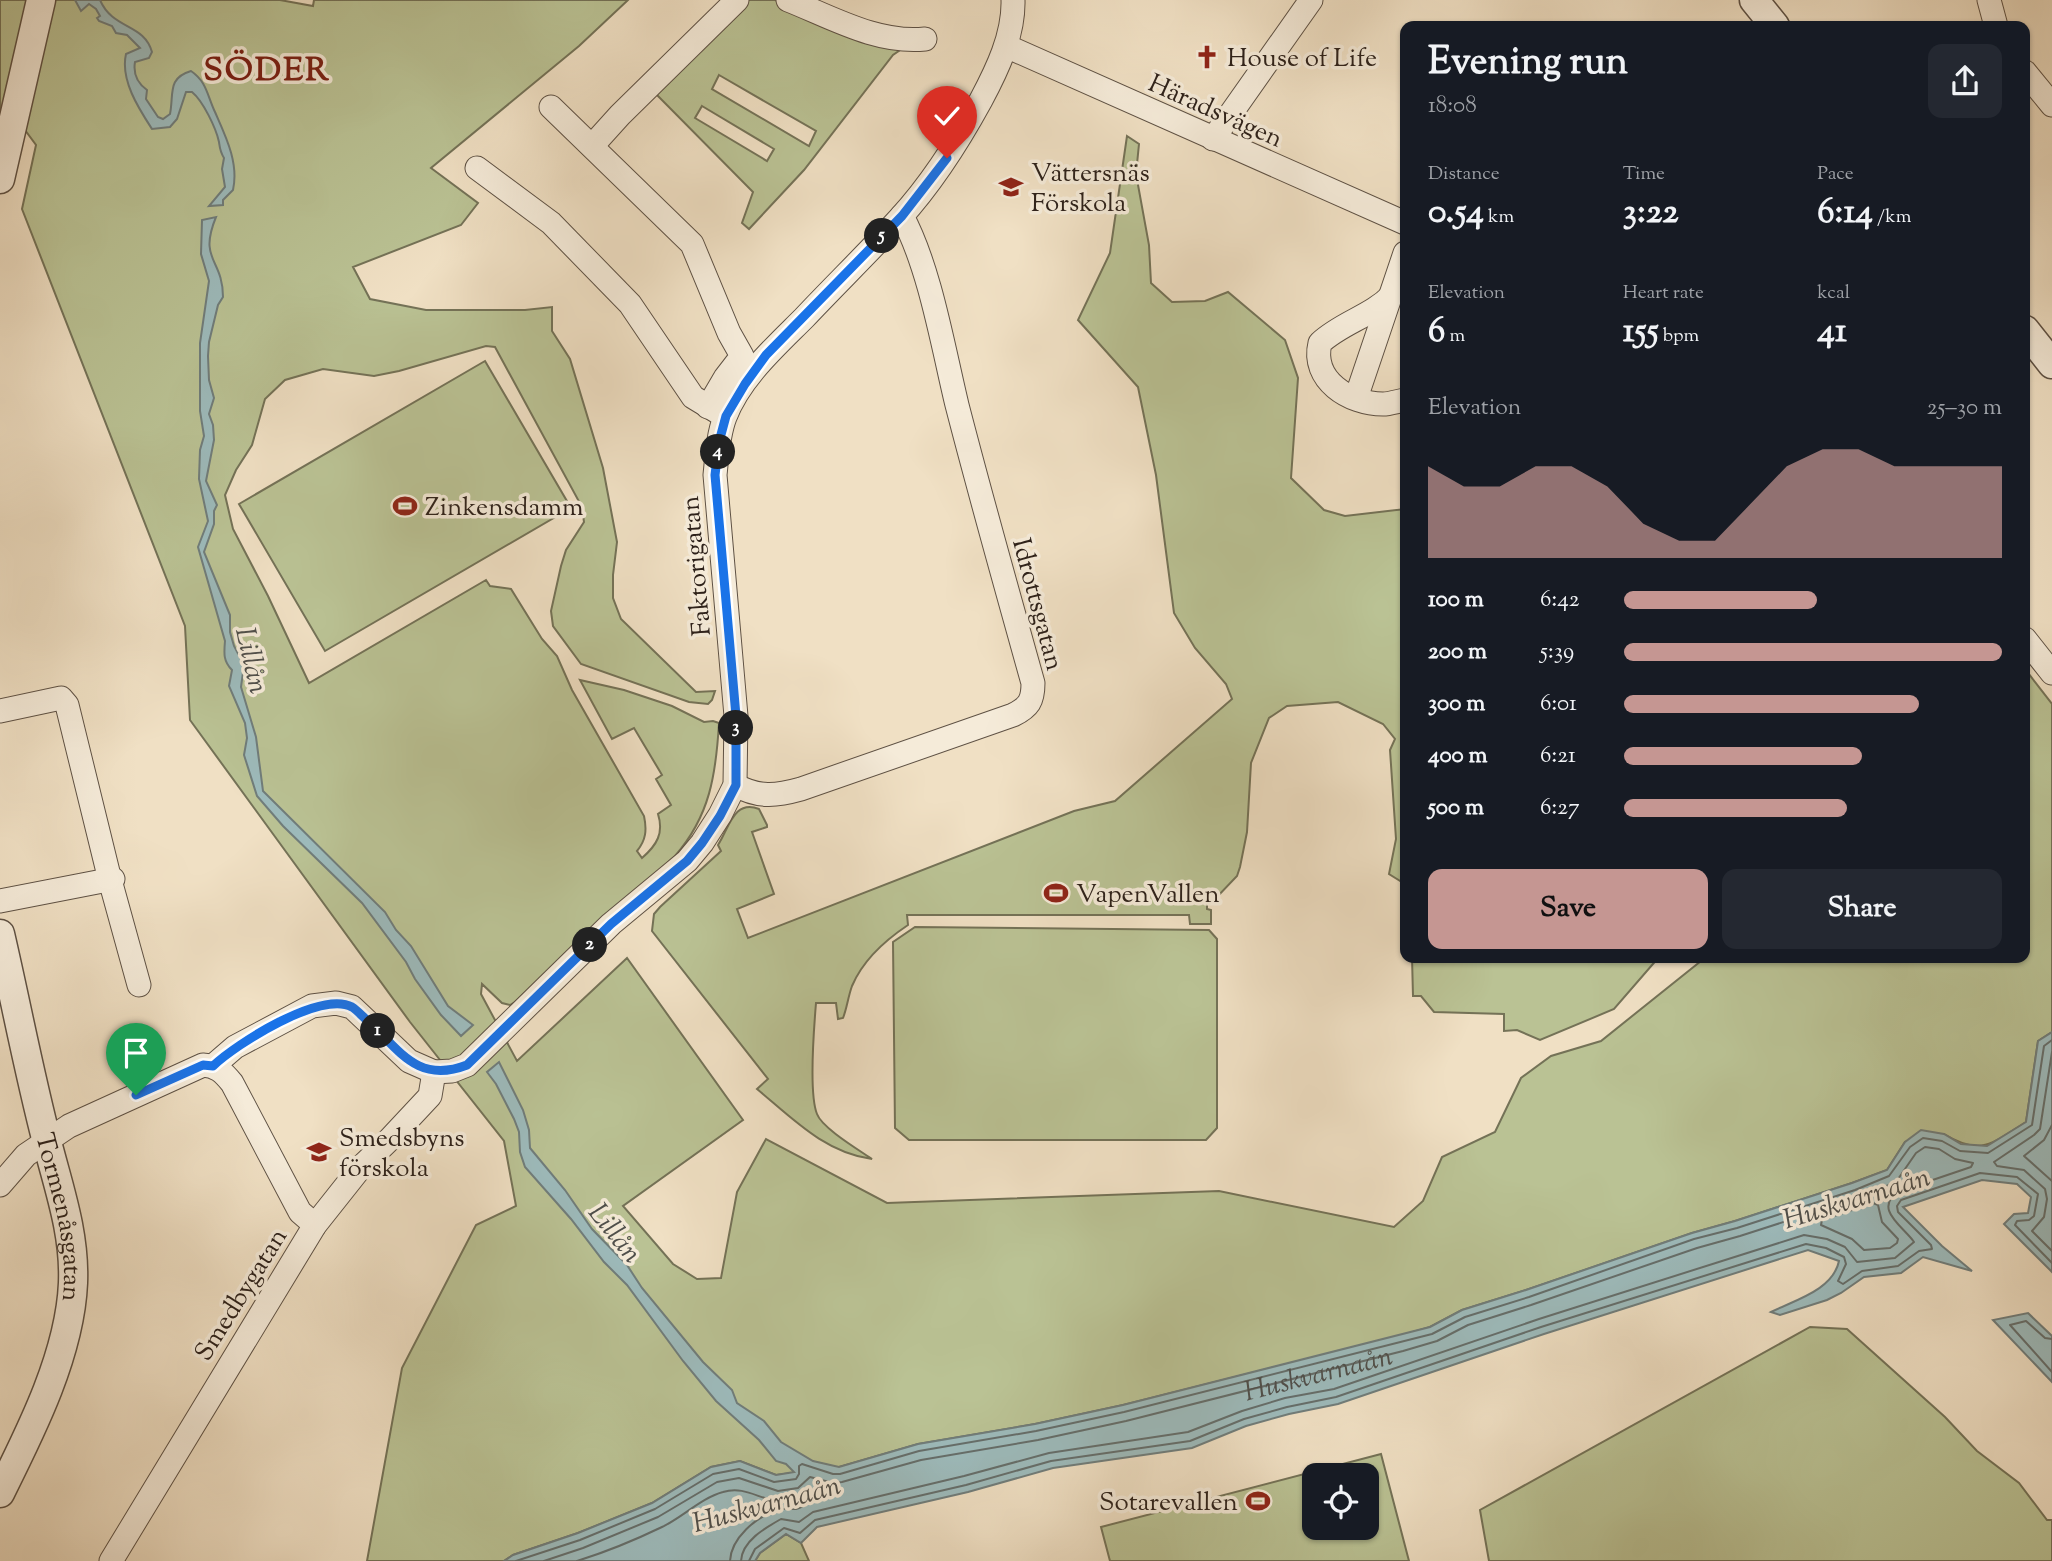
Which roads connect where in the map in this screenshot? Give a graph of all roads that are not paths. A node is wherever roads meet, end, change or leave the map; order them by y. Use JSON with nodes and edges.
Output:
{"nodes":[{"id":1,"x":41,"y":0,"type":"edge"},
{"id":2,"x":737,"y":0,"type":"edge"},
{"id":3,"x":788,"y":0,"type":"edge"},
{"id":4,"x":1013,"y":0,"type":"edge"},
{"id":5,"x":1311,"y":0,"type":"edge"},
{"id":6,"x":1754,"y":0,"type":"edge"},
{"id":7,"x":1989,"y":0,"type":"edge"},
{"id":8,"x":1771,"y":21,"type":"edge"},
{"id":9,"x":1995,"y":21,"type":"edge"},
{"id":10,"x":925,"y":39,"type":"dead end"},
{"id":11,"x":1006,"y":46,"type":"junction"},
{"id":12,"x":2030,"y":78,"type":"edge"},
{"id":13,"x":2052,"y":105,"type":"edge"},
{"id":14,"x":551,"y":107,"type":"dead end"},
{"id":15,"x":1213,"y":139,"type":"junction"},
{"id":16,"x":592,"y":146,"type":"junction"},
{"id":17,"x":477,"y":167,"type":"dead end"},
{"id":18,"x":0,"y":179,"type":"edge"},
{"id":19,"x":902,"y":216,"type":"junction"},
{"id":20,"x":1400,"y":216,"type":"edge"},
{"id":21,"x":1399,"y":296,"type":"edge"},
{"id":22,"x":2030,"y":336,"type":"edge"},
{"id":23,"x":2052,"y":364,"type":"edge"},
{"id":24,"x":1356,"y":398,"type":"junction"},
{"id":25,"x":1400,"y":401,"type":"edge"},
{"id":26,"x":717,"y":411,"type":"junction"},
{"id":27,"x":2030,"y":645,"type":"edge"},
{"id":28,"x":2052,"y":673,"type":"edge"},
{"id":29,"x":0,"y":711,"type":"edge"},
{"id":30,"x":736,"y":785,"type":"junction"},
{"id":31,"x":111,"y":879,"type":"junction"},
{"id":32,"x":0,"y":901,"type":"edge"},
{"id":33,"x":0,"y":933,"type":"edge"},
{"id":34,"x":139,"y":985,"type":"dead end"},
{"id":35,"x":213,"y":1066,"type":"junction"},
{"id":36,"x":434,"y":1072,"type":"junction"},
{"id":37,"x":47,"y":1141,"type":"junction"},
{"id":38,"x":0,"y":1185,"type":"edge"},
{"id":39,"x":316,"y":1225,"type":"junction"},
{"id":40,"x":0,"y":1493,"type":"edge"},
{"id":41,"x":111,"y":1561,"type":"edge"}],
"edges":[{"from":1,"to":18,"type":"street"},
{"from":2,"to":16,"type":"street"},
{"from":3,"to":10,"type":"street"},
{"from":4,"to":11,"type":"street","name":"Faktorigatan"},
{"from":5,"to":15,"type":"street"},
{"from":6,"to":8,"type":"street"},
{"from":7,"to":9,"type":"street"},
{"from":11,"to":15,"type":"street","name":"Häradsvägen"},
{"from":11,"to":19,"type":"street","name":"Faktorigatan"},
{"from":12,"to":13,"type":"street"},
{"from":14,"to":16,"type":"street"},
{"from":15,"to":20,"type":"street","name":"Häradsvägen"},
{"from":16,"to":26,"type":"street"},
{"from":17,"to":26,"type":"street"},
{"from":19,"to":26,"type":"street","name":"Faktorigatan"},
{"from":19,"to":30,"type":"street","name":"Idrottsgatan"},
{"from":21,"to":24,"type":"street"},
{"from":21,"to":24,"type":"street"},
{"from":22,"to":23,"type":"street"},
{"from":24,"to":25,"type":"street"},
{"from":26,"to":30,"type":"street","name":"Faktorigatan"},
{"from":27,"to":28,"type":"street"},
{"from":29,"to":31,"type":"street"},
{"from":30,"to":36,"type":"street","name":"Faktorigatan"},
{"from":31,"to":32,"type":"street"},
{"from":31,"to":34,"type":"street"},
{"from":33,"to":37,"type":"street","name":"Tormenåsgatan"},
{"from":35,"to":36,"type":"street"},
{"from":35,"to":37,"type":"street"},
{"from":35,"to":39,"type":"street"},
{"from":36,"to":39,"type":"street","name":"Smedbygatan"},
{"from":37,"to":38,"type":"street"},
{"from":37,"to":40,"type":"street","name":"Tormenåsgatan"},
{"from":39,"to":41,"type":"street","name":"Smedbygatan"}]}
